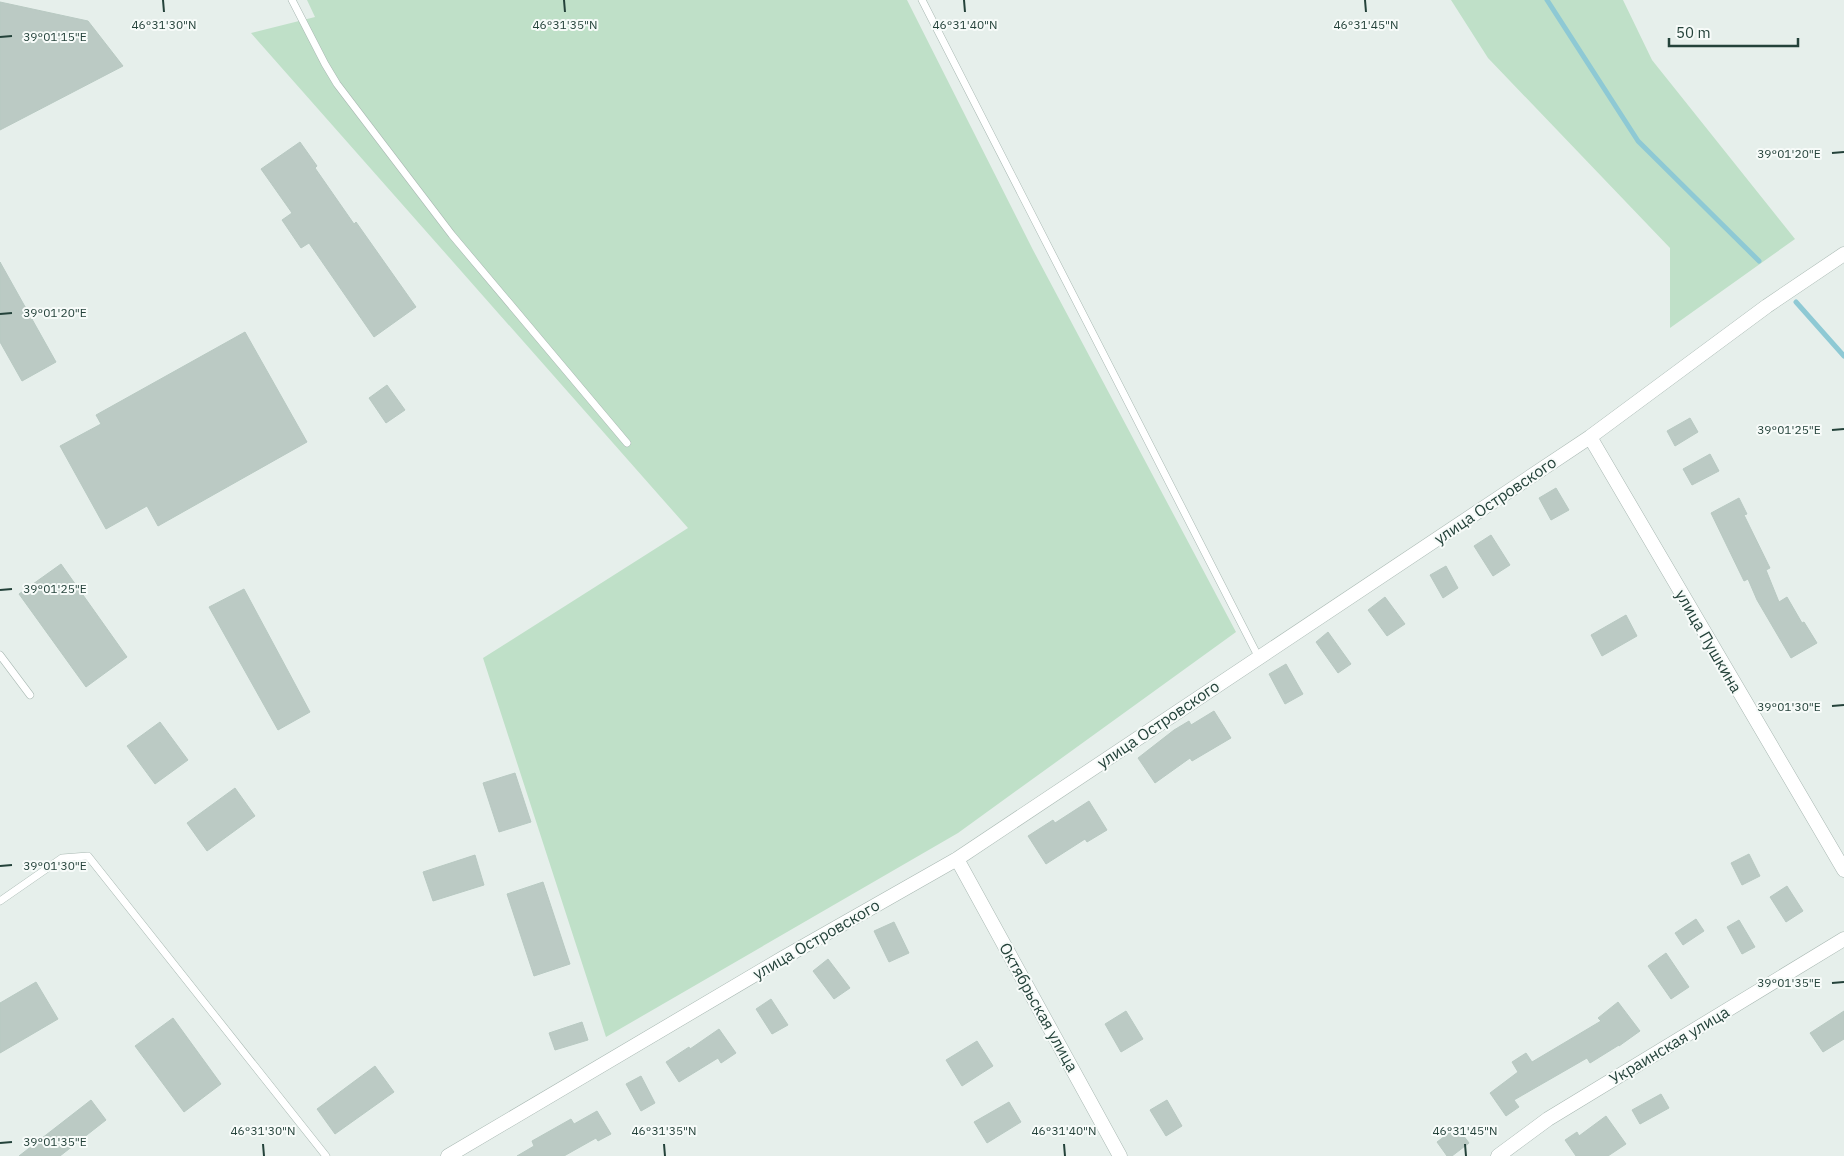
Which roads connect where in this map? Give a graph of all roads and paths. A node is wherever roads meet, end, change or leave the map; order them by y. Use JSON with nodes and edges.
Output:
{"nodes":[{"id":1,"x":292,"y":0,"type":"edge"},
{"id":2,"x":922,"y":0,"type":"edge"},
{"id":3,"x":1844,"y":254,"type":"edge"},
{"id":4,"x":1590,"y":437,"type":"junction"},
{"id":5,"x":627,"y":443,"type":"dead end"},
{"id":6,"x":0,"y":655,"type":"edge"},
{"id":7,"x":1259,"y":658,"type":"junction"},
{"id":8,"x":30,"y":694,"type":"dead end"},
{"id":9,"x":957,"y":858,"type":"junction"},
{"id":10,"x":1844,"y":870,"type":"edge"},
{"id":11,"x":0,"y":901,"type":"edge"},
{"id":12,"x":1844,"y":939,"type":"edge"},
{"id":13,"x":326,"y":1156,"type":"edge"},
{"id":14,"x":448,"y":1156,"type":"edge"},
{"id":15,"x":1120,"y":1156,"type":"edge"},
{"id":16,"x":1498,"y":1156,"type":"edge"}],
"edges":[{"from":1,"to":5,"type":"lane"},
{"from":2,"to":7,"type":"lane"},
{"from":3,"to":4,"type":"street","name":"улица Островского"},
{"from":4,"to":7,"type":"street","name":"улица Островского"},
{"from":4,"to":10,"type":"street","name":"улица Пушкина"},
{"from":6,"to":8,"type":"lane"},
{"from":7,"to":9,"type":"street","name":"улица Островского"},
{"from":9,"to":14,"type":"street","name":"улица Островского"},
{"from":9,"to":15,"type":"street","name":"Октябрьская улица"},
{"from":11,"to":13,"type":"lane"},
{"from":12,"to":16,"type":"street","name":"Украинская улица"}]}
